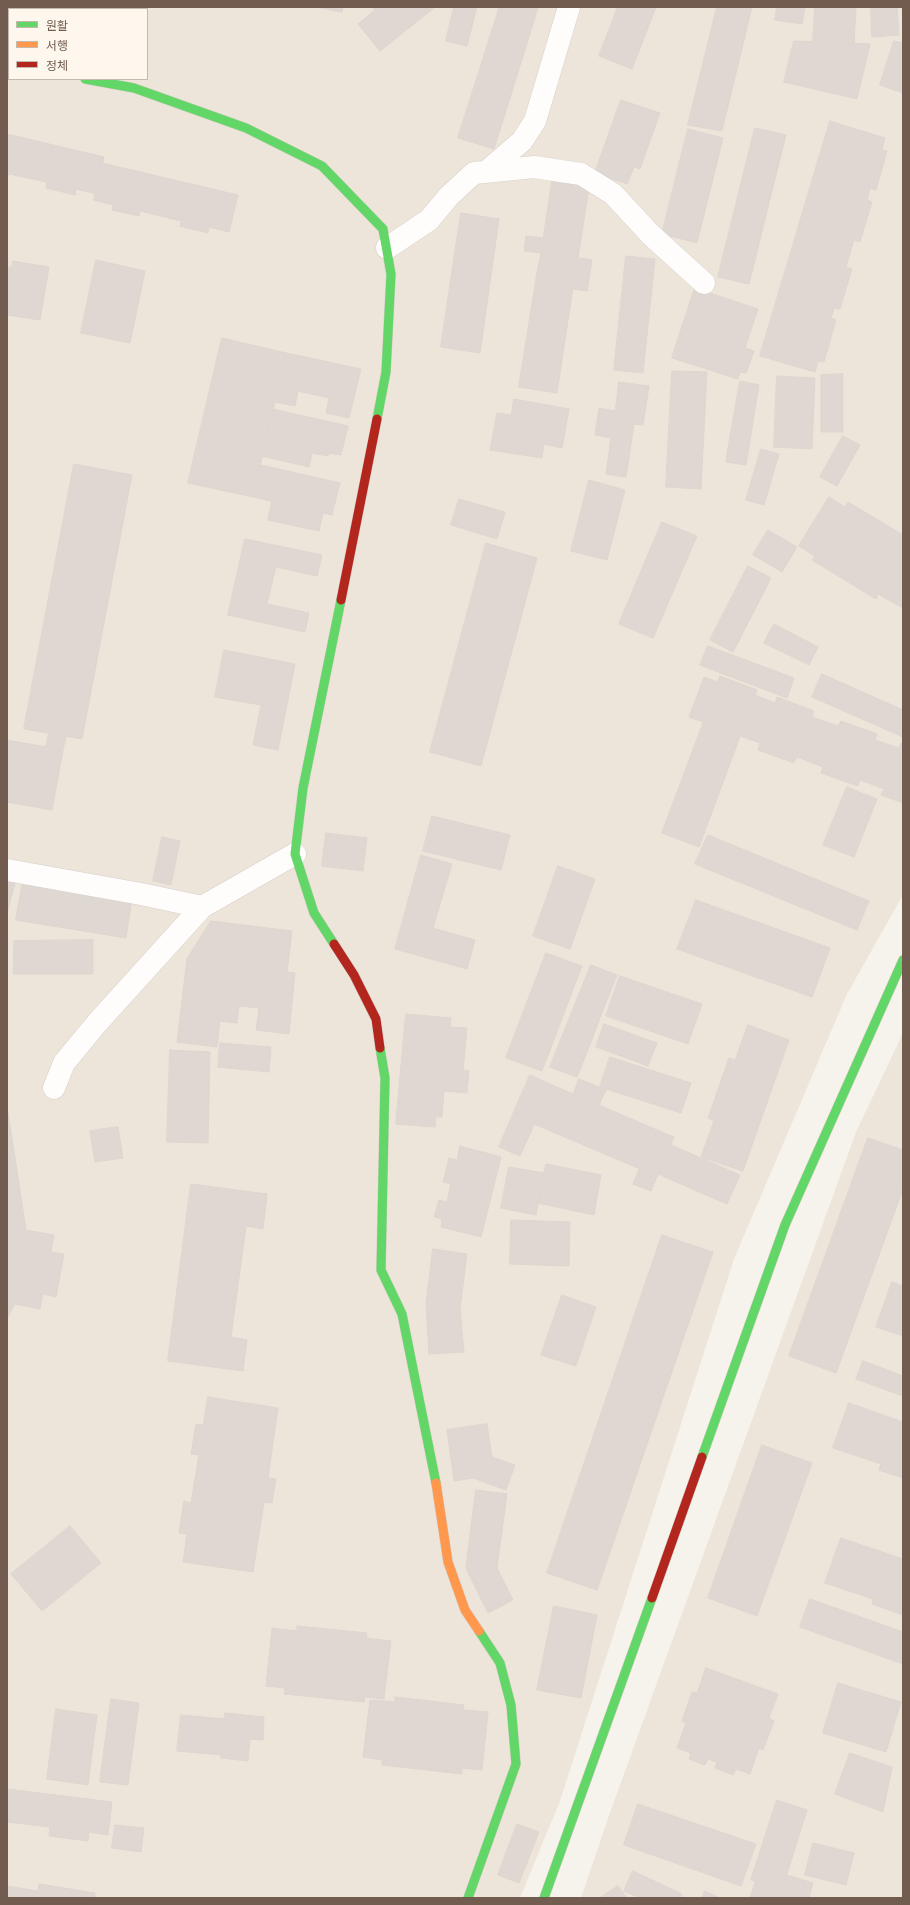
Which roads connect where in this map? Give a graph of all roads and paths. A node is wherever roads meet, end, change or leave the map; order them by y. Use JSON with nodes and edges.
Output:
{"nodes":[{"id":1,"x":569,"y":7,"type":"edge"},
{"id":2,"x":90,"y":80,"type":"edge"},
{"id":3,"x":486,"y":172,"type":"junction"},
{"id":4,"x":387,"y":248,"type":"junction"},
{"id":5,"x":704,"y":282,"type":"dead end"},
{"id":6,"x":295,"y":854,"type":"junction"},
{"id":7,"x":7,"y":870,"type":"edge"},
{"id":8,"x":202,"y":907,"type":"junction"},
{"id":9,"x":903,"y":960,"type":"edge"},
{"id":10,"x":54,"y":1088,"type":"dead end"},
{"id":11,"x":468,"y":1898,"type":"edge"},
{"id":12,"x":544,"y":1898,"type":"edge"}],
"edges":[{"from":1,"to":3,"type":"street"},
{"from":2,"to":4,"type":"street"},
{"from":3,"to":4,"type":"street"},
{"from":3,"to":5,"type":"street"},
{"from":4,"to":6,"type":"street"},
{"from":6,"to":8,"type":"street"},
{"from":6,"to":11,"type":"street"},
{"from":7,"to":8,"type":"street"},
{"from":8,"to":10,"type":"street"},
{"from":9,"to":12,"type":"street"}]}
